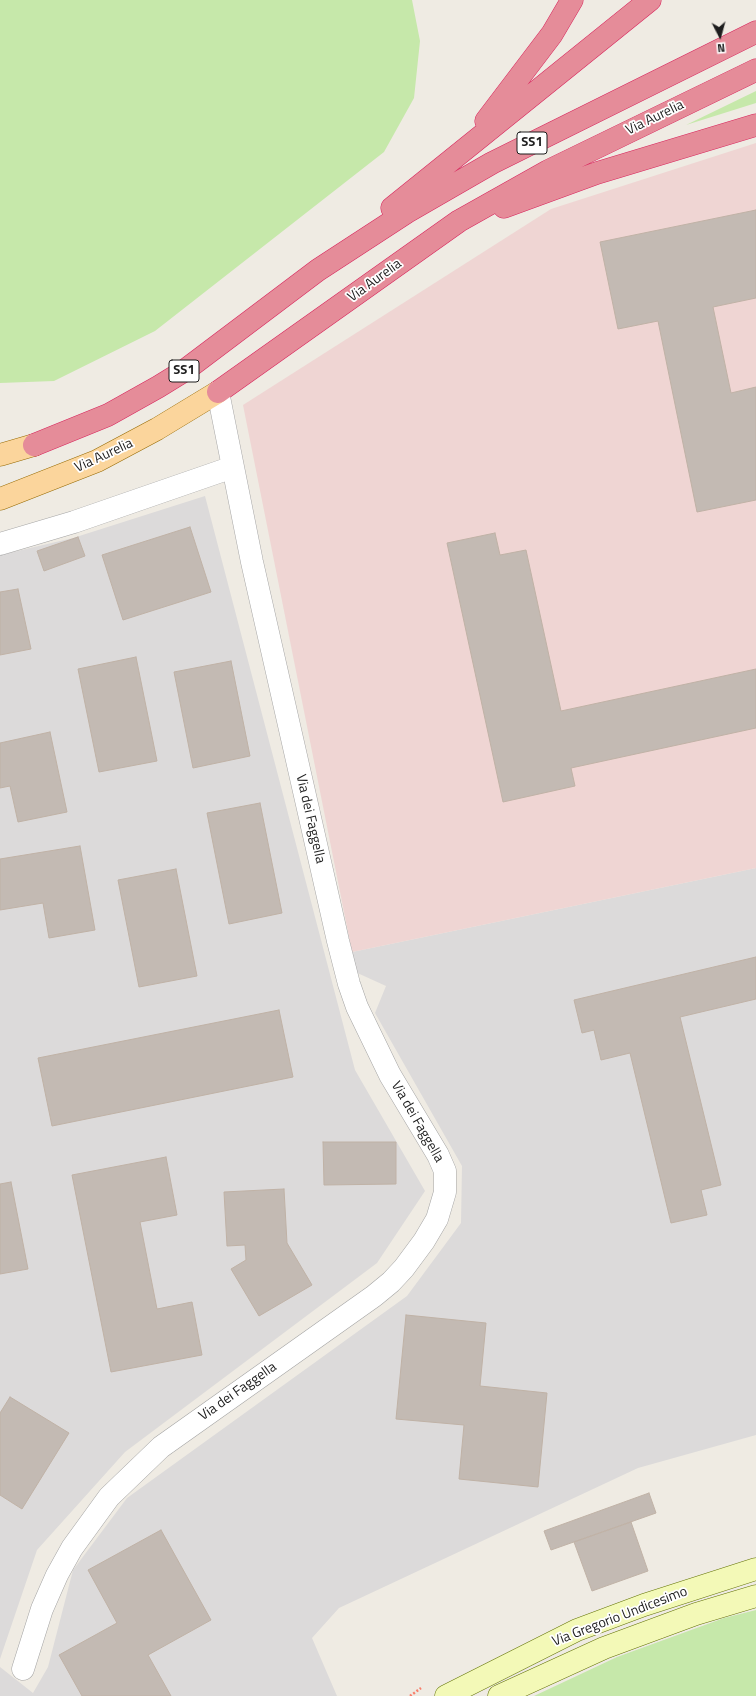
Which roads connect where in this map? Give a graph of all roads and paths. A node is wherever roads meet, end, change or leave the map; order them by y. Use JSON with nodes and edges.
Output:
{"nodes":[{"id":1,"x":572,"y":0,"type":"edge"},
{"id":2,"x":650,"y":0,"type":"edge"},
{"id":3,"x":756,"y":32,"type":"edge"},
{"id":4,"x":756,"y":70,"type":"edge"},
{"id":5,"x":756,"y":125,"type":"edge"},
{"id":6,"x":465,"y":148,"type":"junction"},
{"id":7,"x":459,"y":221,"type":"junction"},
{"id":8,"x":318,"y":270,"type":"junction"},
{"id":9,"x":218,"y":392,"type":"junction"},
{"id":10,"x":34,"y":445,"type":"junction"},
{"id":11,"x":0,"y":446,"type":"edge"},
{"id":12,"x":0,"y":455,"type":"edge"},
{"id":13,"x":233,"y":467,"type":"junction"},
{"id":14,"x":0,"y":499,"type":"edge"},
{"id":15,"x":0,"y":544,"type":"edge"},
{"id":16,"x":756,"y":1569,"type":"edge"},
{"id":17,"x":756,"y":1596,"type":"edge"},
{"id":18,"x":24,"y":1669,"type":"dead end"},
{"id":19,"x":446,"y":1696,"type":"edge"},
{"id":20,"x":499,"y":1696,"type":"edge"}],
"edges":[{"from":1,"to":6,"type":"highway"},
{"from":2,"to":6,"type":"highway"},
{"from":3,"to":8,"type":"highway","number":"SS1"},
{"from":4,"to":7,"type":"highway","name":"Via Aurelia","number":"SS1"},
{"from":5,"to":7,"type":"highway"},
{"from":6,"to":8,"type":"highway"},
{"from":7,"to":9,"type":"highway","name":"Via Aurelia","number":"SS1"},
{"from":8,"to":10,"type":"highway","number":"SS1"},
{"from":9,"to":13,"type":"street","name":"Via dei Faggella"},
{"from":9,"to":14,"type":"main road","name":"Via Aurelia","number":"SS1"},
{"from":10,"to":11,"type":"street"},
{"from":10,"to":12,"type":"main road","number":"SS1"},
{"from":13,"to":15,"type":"street"},
{"from":13,"to":18,"type":"street","name":"Via dei Faggella"},
{"from":16,"to":19,"type":"street","name":"Via Gregorio Undicesimo"},
{"from":17,"to":20,"type":"street","name":"Via Gregorio Undicesimo"}]}
